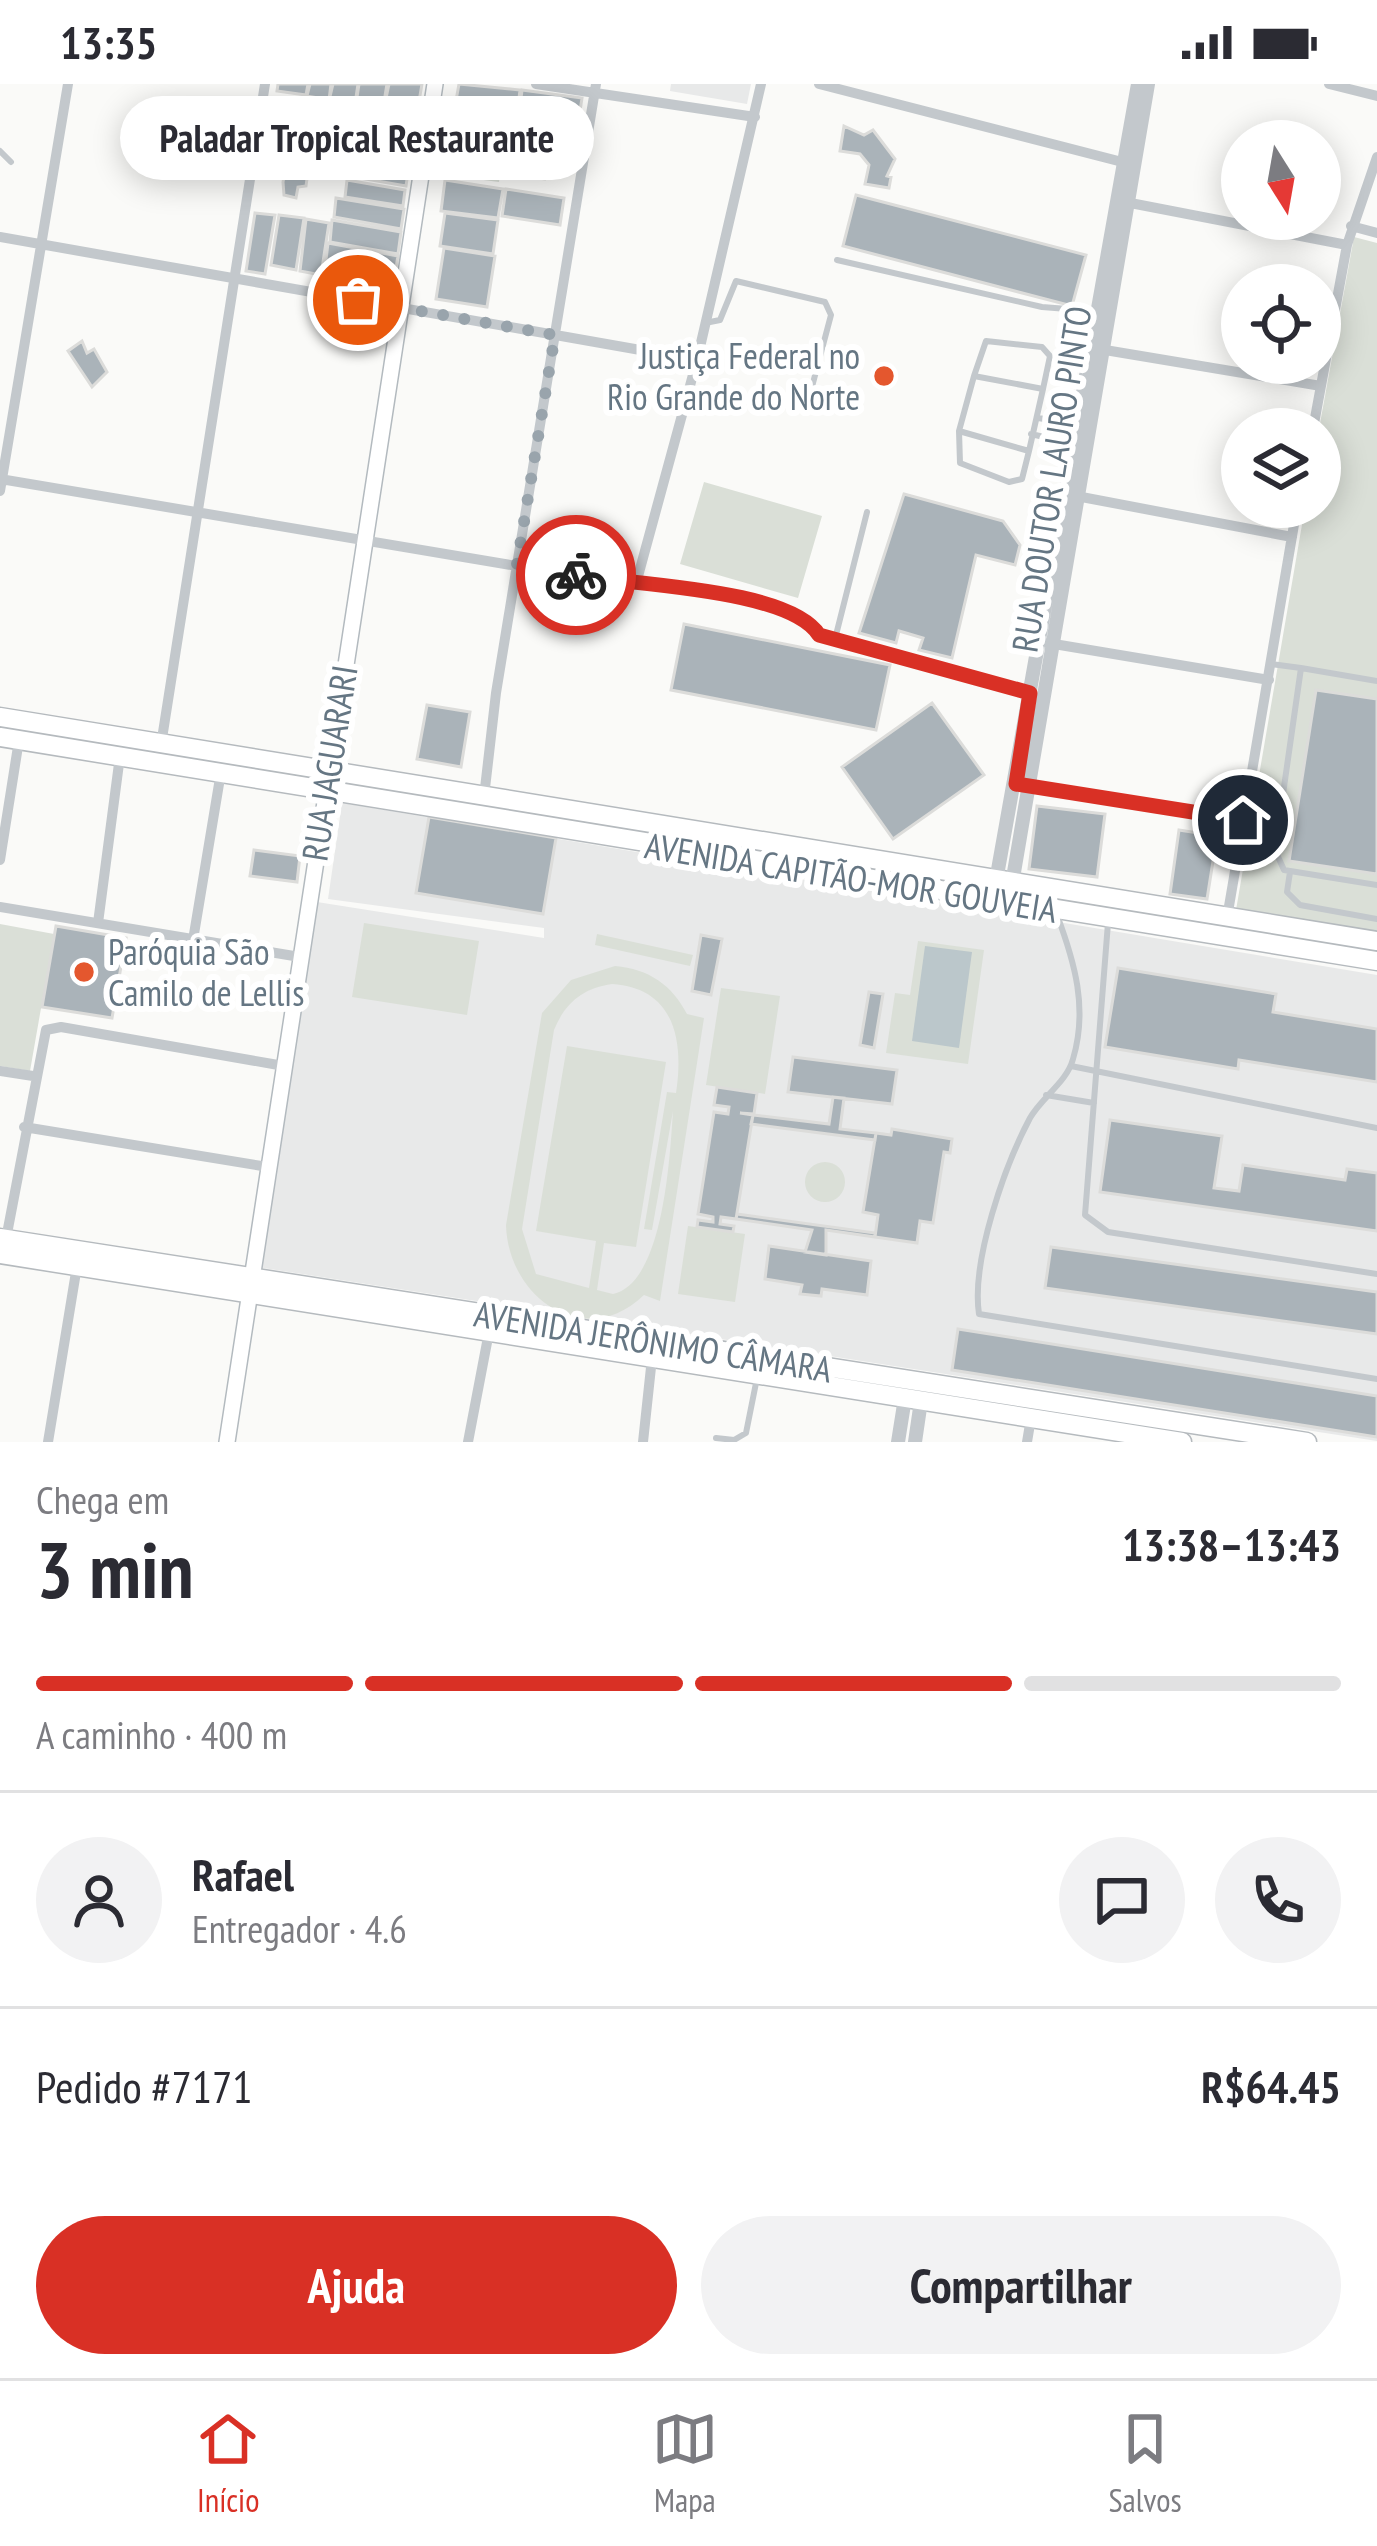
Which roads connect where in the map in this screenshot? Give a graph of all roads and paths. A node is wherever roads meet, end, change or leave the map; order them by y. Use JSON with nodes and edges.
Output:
{"nodes":[{"id":1,"x":68,"y":84,"type":"edge"},
{"id":2,"x":265,"y":84,"type":"edge"},
{"id":3,"x":435,"y":84,"type":"edge"},
{"id":4,"x":536,"y":84,"type":"edge"},
{"id":5,"x":761,"y":84,"type":"edge"},
{"id":6,"x":819,"y":84,"type":"edge"},
{"id":7,"x":1138,"y":84,"type":"edge"},
{"id":8,"x":1148,"y":84,"type":"edge"},
{"id":9,"x":1329,"y":84,"type":"edge"},
{"id":10,"x":596,"y":88,"type":"edge"},
{"id":11,"x":1377,"y":96,"type":"edge"},
{"id":12,"x":755,"y":117,"type":"junction"},
{"id":13,"x":0,"y":151,"type":"edge"},
{"id":14,"x":1377,"y":157,"type":"edge"},
{"id":15,"x":10,"y":162,"type":"dead end"},
{"id":16,"x":1127,"y":163,"type":"junction"},
{"id":17,"x":1121,"y":201,"type":"junction"},
{"id":18,"x":1352,"y":226,"type":"junction"},
{"id":19,"x":1377,"y":233,"type":"edge"},
{"id":20,"x":0,"y":238,"type":"edge"},
{"id":21,"x":41,"y":245,"type":"junction"},
{"id":22,"x":1347,"y":245,"type":"junction"},
{"id":23,"x":837,"y":260,"type":"dead end"},
{"id":24,"x":232,"y":278,"type":"junction"},
{"id":25,"x":400,"y":308,"type":"junction"},
{"id":26,"x":1102,"y":313,"type":"junction"},
{"id":27,"x":705,"y":322,"type":"junction"},
{"id":28,"x":555,"y":335,"type":"junction"},
{"id":29,"x":1096,"y":348,"type":"junction"},
{"id":30,"x":697,"y":360,"type":"junction"},
{"id":31,"x":974,"y":376,"type":"junction"},
{"id":32,"x":1322,"y":386,"type":"junction"},
{"id":33,"x":1043,"y":389,"type":"junction"},
{"id":34,"x":809,"y":398,"type":"dead end"},
{"id":35,"x":1317,"y":408,"type":"edge"},
{"id":36,"x":1038,"y":418,"type":"junction"},
{"id":37,"x":1077,"y":424,"type":"junction"},
{"id":38,"x":959,"y":431,"type":"junction"},
{"id":39,"x":1031,"y":434,"type":"junction"},
{"id":40,"x":1073,"y":444,"type":"junction"},
{"id":41,"x":1029,"y":451,"type":"junction"},
{"id":42,"x":1,"y":483,"type":"edge"},
{"id":43,"x":1072,"y":495,"type":"junction"},
{"id":44,"x":867,"y":512,"type":"dead end"},
{"id":45,"x":199,"y":515,"type":"junction"},
{"id":46,"x":1294,"y":528,"type":"edge"},
{"id":47,"x":1292,"y":537,"type":"junction"},
{"id":48,"x":363,"y":540,"type":"junction"},
{"id":49,"x":517,"y":564,"type":"junction"},
{"id":50,"x":640,"y":576,"type":"junction"},
{"id":51,"x":835,"y":639,"type":"junction"},
{"id":52,"x":1046,"y":643,"type":"junction"},
{"id":53,"x":1271,"y":664,"type":"junction"},
{"id":54,"x":1301,"y":668,"type":"junction"},
{"id":55,"x":1269,"y":680,"type":"junction"},
{"id":56,"x":1377,"y":681,"type":"edge"},
{"id":57,"x":1030,"y":693,"type":"junction"},
{"id":58,"x":0,"y":717,"type":"edge"},
{"id":59,"x":9,"y":739,"type":"edge"},
{"id":60,"x":161,"y":746,"type":"junction"},
{"id":61,"x":120,"y":756,"type":"junction"},
{"id":62,"x":221,"y":772,"type":"junction"},
{"id":63,"x":326,"y":780,"type":"junction"},
{"id":64,"x":1023,"y":785,"type":"junction"},
{"id":65,"x":484,"y":797,"type":"junction"},
{"id":66,"x":1243,"y":820,"type":"junction"},
{"id":67,"x":759,"y":842,"type":"junction"},
{"id":68,"x":728,"y":856,"type":"junction"},
{"id":69,"x":0,"y":860,"type":"edge"},
{"id":70,"x":902,"y":866,"type":"junction"},
{"id":71,"x":1290,"y":872,"type":"junction"},
{"id":72,"x":1004,"y":883,"type":"junction"},
{"id":73,"x":1377,"y":885,"type":"edge"},
{"id":74,"x":927,"y":890,"type":"junction"},
{"id":75,"x":0,"y":908,"type":"edge"},
{"id":76,"x":1055,"y":911,"type":"junction"},
{"id":77,"x":1227,"y":918,"type":"junction"},
{"id":78,"x":1377,"y":919,"type":"edge"},
{"id":79,"x":1108,"y":920,"type":"junction"},
{"id":80,"x":98,"y":922,"type":"junction"},
{"id":81,"x":194,"y":940,"type":"junction"},
{"id":82,"x":1377,"y":941,"type":"edge"},
{"id":83,"x":300,"y":957,"type":"junction"},
{"id":84,"x":1377,"y":962,"type":"edge"},
{"id":85,"x":284,"y":1066,"type":"junction"},
{"id":86,"x":1072,"y":1066,"type":"junction"},
{"id":87,"x":0,"y":1071,"type":"edge"},
{"id":88,"x":1096,"y":1072,"type":"junction"},
{"id":89,"x":33,"y":1076,"type":"junction"},
{"id":90,"x":1046,"y":1095,"type":"junction"},
{"id":91,"x":1094,"y":1103,"type":"junction"},
{"id":92,"x":24,"y":1127,"type":"junction"},
{"id":93,"x":1377,"y":1128,"type":"edge"},
{"id":94,"x":268,"y":1167,"type":"junction"},
{"id":95,"x":2,"y":1244,"type":"edge"},
{"id":96,"x":77,"y":1266,"type":"junction"},
{"id":97,"x":1377,"y":1274,"type":"edge"},
{"id":98,"x":251,"y":1287,"type":"junction"},
{"id":99,"x":489,"y":1332,"type":"junction"},
{"id":100,"x":652,"y":1358,"type":"junction"},
{"id":101,"x":757,"y":1374,"type":"junction"},
{"id":102,"x":1377,"y":1378,"type":"edge"},
{"id":103,"x":913,"y":1400,"type":"junction"},
{"id":104,"x":1031,"y":1418,"type":"junction"},
{"id":105,"x":716,"y":1438,"type":"dead end"},
{"id":106,"x":1138,"y":1439,"type":"edge"},
{"id":107,"x":48,"y":1442,"type":"edge"},
{"id":108,"x":227,"y":1442,"type":"edge"},
{"id":109,"x":468,"y":1442,"type":"edge"},
{"id":110,"x":643,"y":1442,"type":"edge"},
{"id":111,"x":898,"y":1442,"type":"edge"},
{"id":112,"x":914,"y":1442,"type":"edge"},
{"id":113,"x":1027,"y":1442,"type":"edge"},
{"id":114,"x":1182,"y":1442,"type":"edge"},
{"id":115,"x":1307,"y":1442,"type":"edge"}],
"edges":[{"from":1,"to":21,"type":"street"},
{"from":2,"to":24,"type":"street"},
{"from":3,"to":25,"type":"main road","name":"RUA JAGUARARI"},
{"from":4,"to":10,"type":"street"},
{"from":5,"to":12,"type":"street"},
{"from":6,"to":16,"type":"street"},
{"from":7,"to":16,"type":"street","name":"RUA DOUTOR LAURO PINTO"},
{"from":8,"to":16,"type":"street","name":"RUA DOUTOR LAURO PINTO"},
{"from":9,"to":11,"type":"street"},
{"from":10,"to":12,"type":"street"},
{"from":10,"to":28,"type":"street"},
{"from":12,"to":27,"type":"street"},
{"from":13,"to":15,"type":"lane"},
{"from":14,"to":18,"type":"street"},
{"from":16,"to":17,"type":"street","name":"RUA DOUTOR LAURO PINTO"},
{"from":17,"to":22,"type":"street"},
{"from":17,"to":26,"type":"street","name":"RUA DOUTOR LAURO PINTO"},
{"from":18,"to":19,"type":"street"},
{"from":18,"to":22,"type":"street"},
{"from":20,"to":21,"type":"street"},
{"from":21,"to":24,"type":"street"},
{"from":21,"to":42,"type":"street"},
{"from":22,"to":32,"type":"street"},
{"from":23,"to":26,"type":"lane"},
{"from":24,"to":25,"type":"street"},
{"from":24,"to":45,"type":"street"},
{"from":25,"to":28,"type":"street"},
{"from":25,"to":48,"type":"main road","name":"RUA JAGUARARI"},
{"from":26,"to":29,"type":"street","name":"RUA DOUTOR LAURO PINTO"},
{"from":27,"to":30,"type":"street"},
{"from":27,"to":34,"type":"lane"},
{"from":28,"to":30,"type":"street"},
{"from":28,"to":49,"type":"street"},
{"from":29,"to":32,"type":"street"},
{"from":29,"to":37,"type":"street","name":"RUA DOUTOR LAURO PINTO"},
{"from":29,"to":43,"type":"street","name":"RUA DOUTOR LAURO PINTO"},
{"from":30,"to":50,"type":"street"},
{"from":31,"to":33,"type":"lane"},
{"from":31,"to":33,"type":"lane"},
{"from":31,"to":38,"type":"lane"},
{"from":32,"to":35,"type":"street"},
{"from":33,"to":36,"type":"lane"},
{"from":36,"to":37,"type":"lane"},
{"from":36,"to":39,"type":"lane"},
{"from":37,"to":40,"type":"street","name":"RUA DOUTOR LAURO PINTO"},
{"from":38,"to":41,"type":"lane"},
{"from":38,"to":41,"type":"lane"},
{"from":39,"to":40,"type":"lane"},
{"from":39,"to":41,"type":"lane"},
{"from":40,"to":43,"type":"street","name":"RUA DOUTOR LAURO PINTO"},
{"from":42,"to":45,"type":"street"},
{"from":43,"to":47,"type":"street"},
{"from":43,"to":52,"type":"street","name":"RUA DOUTOR LAURO PINTO"},
{"from":44,"to":51,"type":"lane"},
{"from":45,"to":48,"type":"street"},
{"from":45,"to":60,"type":"street"},
{"from":46,"to":47,"type":"street"},
{"from":47,"to":53,"type":"street"},
{"from":48,"to":49,"type":"street"},
{"from":48,"to":63,"type":"main road","name":"RUA JAGUARARI"},
{"from":49,"to":50,"type":"street"},
{"from":49,"to":65,"type":"street"},
{"from":50,"to":51,"type":"lane"},
{"from":51,"to":57,"type":"lane"},
{"from":52,"to":55,"type":"street"},
{"from":52,"to":57,"type":"street","name":"RUA DOUTOR LAURO PINTO"},
{"from":52,"to":64,"type":"street","name":"RUA DOUTOR LAURO PINTO"},
{"from":53,"to":54,"type":"lane"},
{"from":53,"to":55,"type":"street"},
{"from":54,"to":56,"type":"lane"},
{"from":54,"to":71,"type":"lane"},
{"from":55,"to":66,"type":"street"},
{"from":57,"to":64,"type":"street","name":"RUA DOUTOR LAURO PINTO"},
{"from":58,"to":60,"type":"main road"},
{"from":59,"to":61,"type":"main road"},
{"from":59,"to":69,"type":"street"},
{"from":60,"to":63,"type":"main road"},
{"from":61,"to":62,"type":"main road"},
{"from":61,"to":80,"type":"street"},
{"from":62,"to":63,"type":"main road"},
{"from":62,"to":81,"type":"street"},
{"from":63,"to":65,"type":"main road","name":"AVENIDA CAPITÃO-MOR GOUVEIA"},
{"from":63,"to":68,"type":"main road","name":"AVENIDA CAPITÃO-MOR GOUVEIA"},
{"from":63,"to":83,"type":"main road","name":"RUA JAGUARARI"},
{"from":64,"to":66,"type":"street"},
{"from":64,"to":72,"type":"street","name":"RUA DOUTOR LAURO PINTO"},
{"from":65,"to":67,"type":"main road","name":"AVENIDA CAPITÃO-MOR GOUVEIA"},
{"from":66,"to":77,"type":"street"},
{"from":67,"to":68,"type":"main road"},
{"from":67,"to":70,"type":"main road","name":"AVENIDA CAPITÃO-MOR GOUVEIA"},
{"from":68,"to":74,"type":"main road","name":"AVENIDA CAPITÃO-MOR GOUVEIA"},
{"from":70,"to":72,"type":"main road","name":"AVENIDA CAPITÃO-MOR GOUVEIA"},
{"from":70,"to":74,"type":"main road"},
{"from":71,"to":73,"type":"lane"},
{"from":71,"to":78,"type":"lane"},
{"from":72,"to":77,"type":"main road","name":"AVENIDA CAPITÃO-MOR GOUVEIA"},
{"from":74,"to":76,"type":"main road","name":"AVENIDA CAPITÃO-MOR GOUVEIA"},
{"from":75,"to":80,"type":"street"},
{"from":76,"to":79,"type":"main road","name":"AVENIDA CAPITÃO-MOR GOUVEIA"},
{"from":76,"to":86,"type":"lane"},
{"from":77,"to":82,"type":"main road","name":"AVENIDA CAPITÃO-MOR GOUVEIA"},
{"from":79,"to":84,"type":"main road","name":"AVENIDA CAPITÃO-MOR GOUVEIA"},
{"from":79,"to":88,"type":"lane"},
{"from":80,"to":81,"type":"street"},
{"from":81,"to":83,"type":"street"},
{"from":83,"to":85,"type":"main road","name":"RUA JAGUARARI"},
{"from":85,"to":89,"type":"street"},
{"from":85,"to":94,"type":"main road","name":"RUA JAGUARARI"},
{"from":86,"to":88,"type":"lane"},
{"from":86,"to":90,"type":"lane"},
{"from":87,"to":89,"type":"street"},
{"from":88,"to":91,"type":"lane"},
{"from":88,"to":93,"type":"lane"},
{"from":89,"to":92,"type":"street"},
{"from":90,"to":91,"type":"lane"},
{"from":90,"to":102,"type":"lane"},
{"from":91,"to":97,"type":"lane"},
{"from":92,"to":94,"type":"street"},
{"from":92,"to":95,"type":"street"},
{"from":94,"to":98,"type":"main road","name":"RUA JAGUARARI"},
{"from":95,"to":96,"type":"main road","name":"AVENIDA JERÔNIMO CÂMARA"},
{"from":95,"to":98,"type":"main road","name":"AVENIDA JERÔNIMO CÂMARA"},
{"from":96,"to":98,"type":"main road","name":"AVENIDA JERÔNIMO CÂMARA"},
{"from":96,"to":107,"type":"street"},
{"from":98,"to":99,"type":"main road","name":"AVENIDA JERÔNIMO CÂMARA"},
{"from":98,"to":108,"type":"main road","name":"RUA JAGUARARI"},
{"from":98,"to":115,"type":"main road","name":"AVENIDA JERÔNIMO CÂMARA"},
{"from":99,"to":100,"type":"main road","name":"AVENIDA JERÔNIMO CÂMARA"},
{"from":99,"to":109,"type":"street"},
{"from":100,"to":101,"type":"main road","name":"AVENIDA JERÔNIMO CÂMARA"},
{"from":100,"to":110,"type":"street"},
{"from":101,"to":103,"type":"main road","name":"AVENIDA JERÔNIMO CÂMARA"},
{"from":101,"to":105,"type":"lane"},
{"from":103,"to":104,"type":"main road","name":"AVENIDA JERÔNIMO CÂMARA"},
{"from":103,"to":111,"type":"street"},
{"from":103,"to":112,"type":"street"},
{"from":104,"to":106,"type":"main road","name":"AVENIDA JERÔNIMO CÂMARA"},
{"from":104,"to":113,"type":"street"},
{"from":106,"to":114,"type":"main road","name":"AVENIDA JERÔNIMO CÂMARA"}]}
